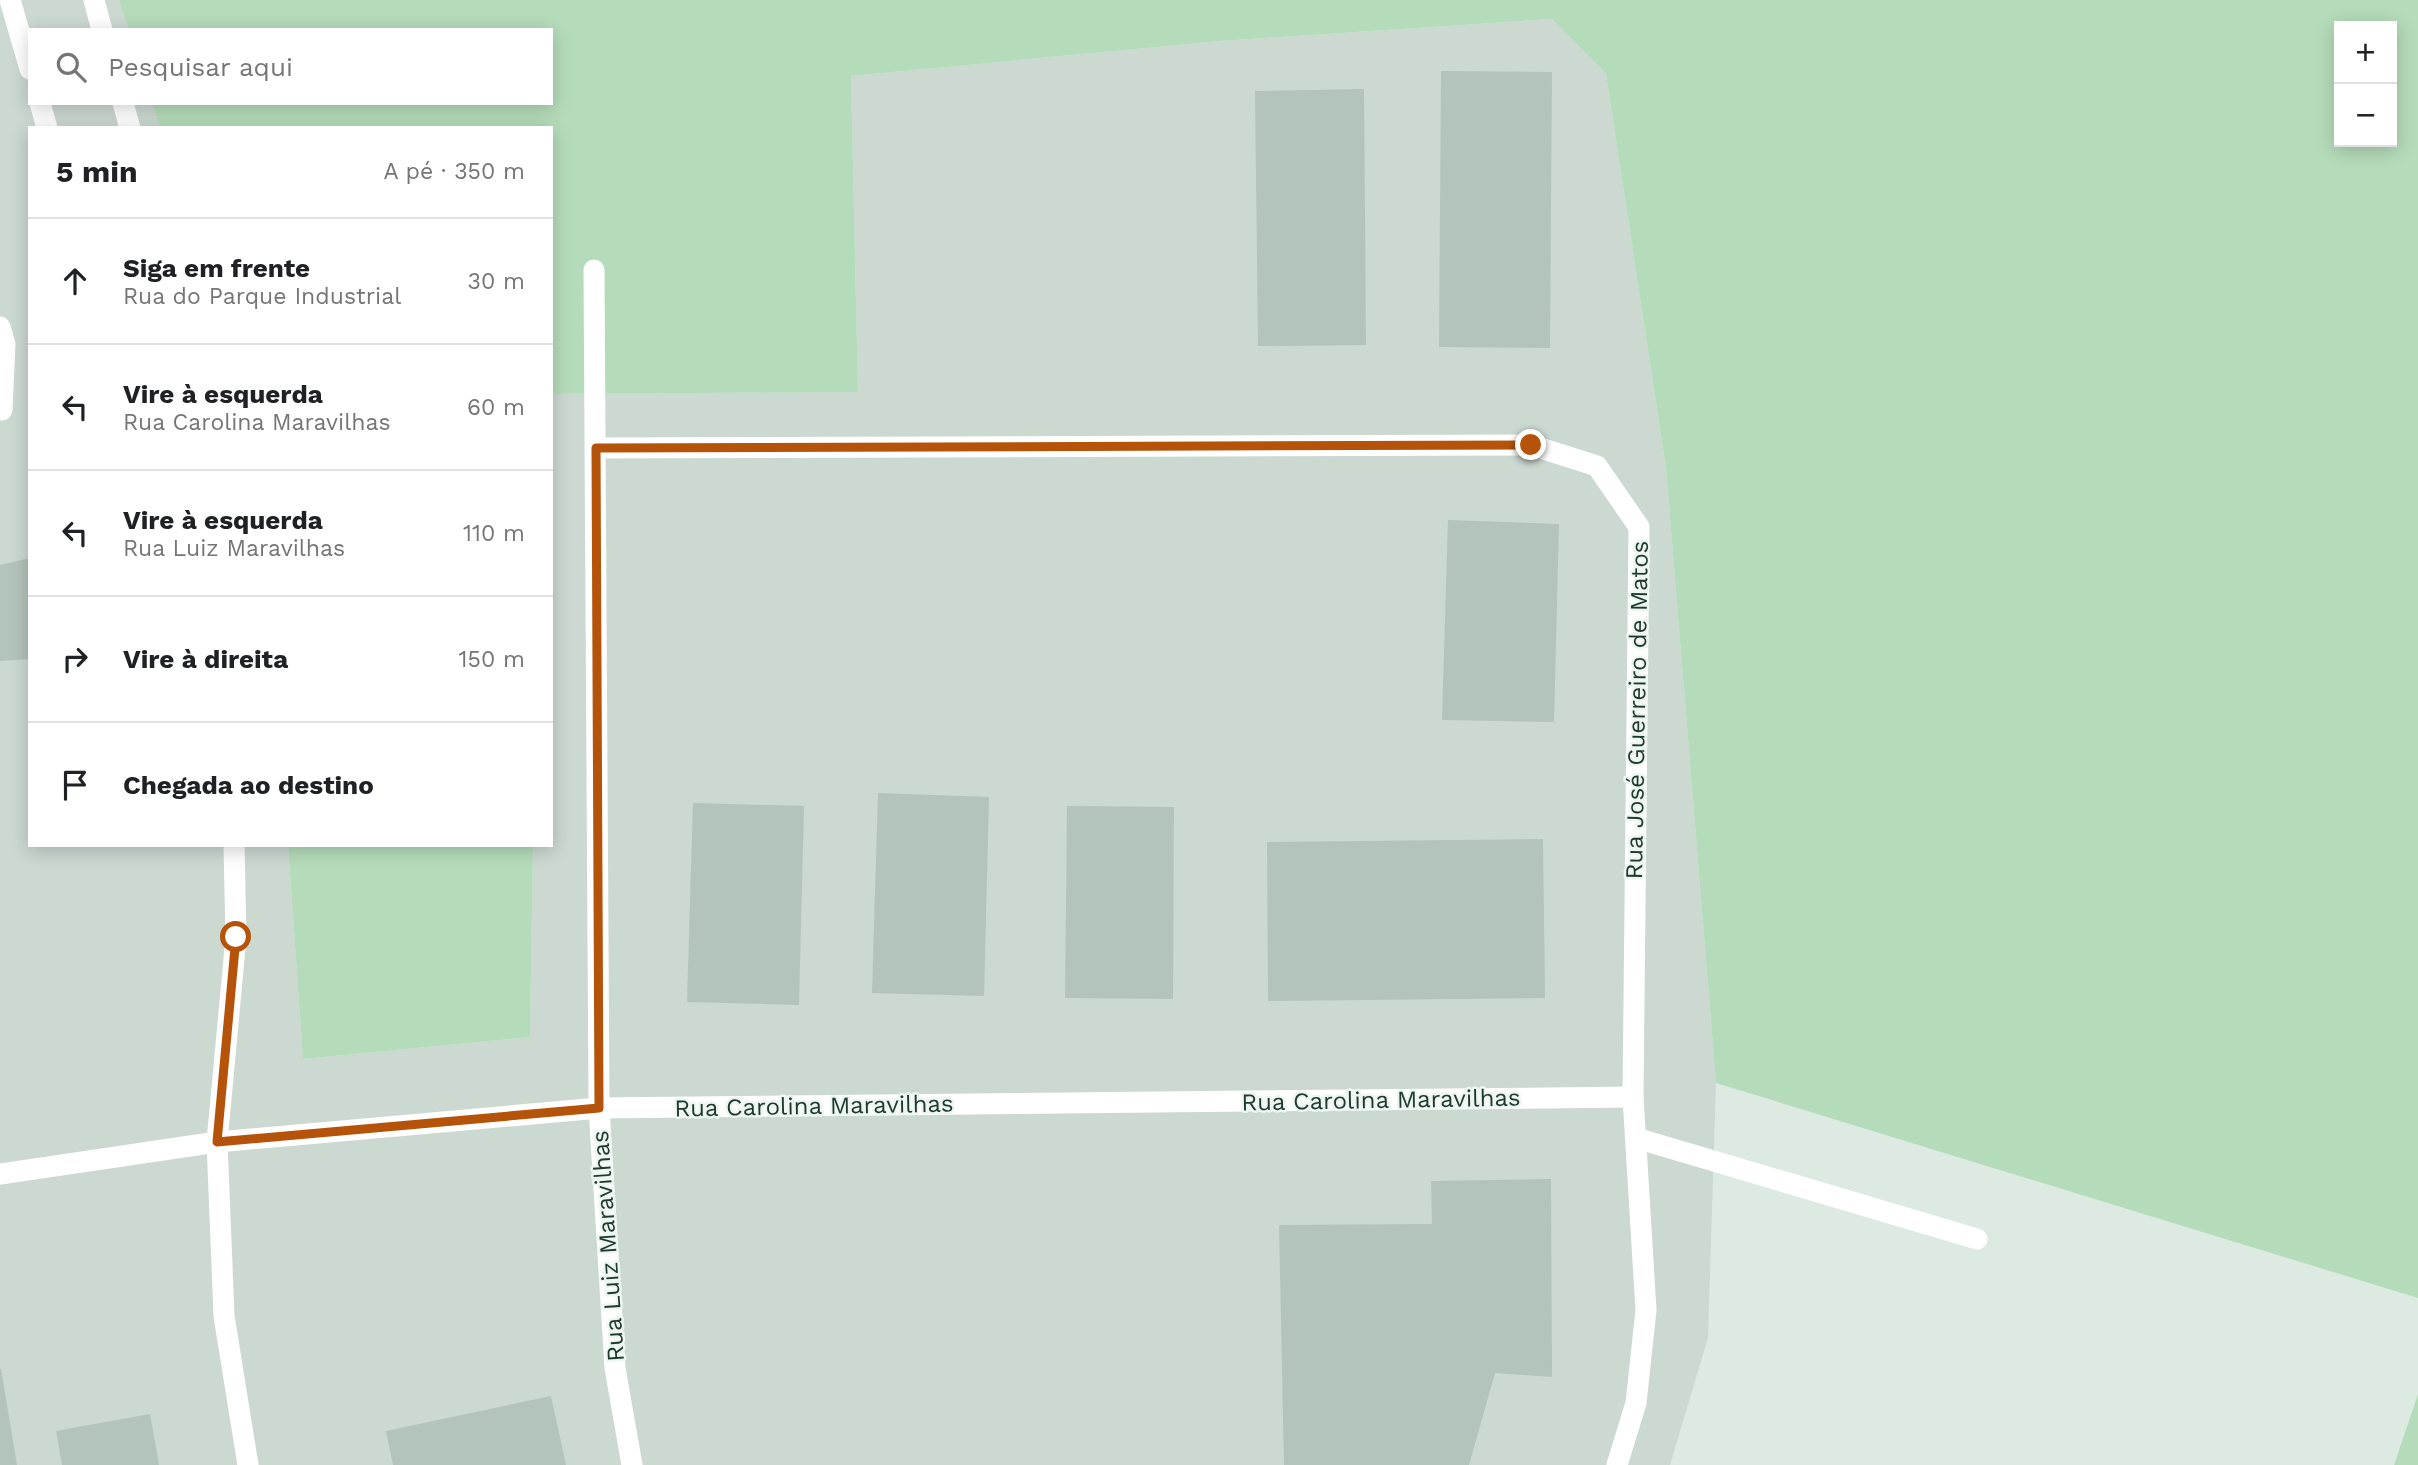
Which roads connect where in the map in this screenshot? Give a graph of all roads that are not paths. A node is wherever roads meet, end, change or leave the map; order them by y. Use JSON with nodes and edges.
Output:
{"nodes":[{"id":1,"x":10,"y":0,"type":"edge"},
{"id":2,"x":93,"y":0,"type":"edge"},
{"id":3,"x":101,"y":28,"type":"edge"},
{"id":4,"x":28,"y":61,"type":"edge"},
{"id":5,"x":41,"y":105,"type":"edge"},
{"id":6,"x":124,"y":105,"type":"edge"},
{"id":7,"x":46,"y":126,"type":"edge"},
{"id":8,"x":129,"y":126,"type":"edge"},
{"id":9,"x":594,"y":270,"type":"dead end"},
{"id":10,"x":0,"y":327,"type":"edge"},
{"id":11,"x":1,"y":412,"type":"edge"},
{"id":12,"x":596,"y":448,"type":"junction"},
{"id":13,"x":234,"y":847,"type":"edge"},
{"id":14,"x":1633,"y":1097,"type":"junction"},
{"id":15,"x":599,"y":1108,"type":"junction"},
{"id":16,"x":1636,"y":1138,"type":"junction"},
{"id":17,"x":217,"y":1142,"type":"junction"},
{"id":18,"x":0,"y":1174,"type":"edge"},
{"id":19,"x":1977,"y":1239,"type":"dead end"},
{"id":20,"x":248,"y":1465,"type":"edge"},
{"id":21,"x":632,"y":1465,"type":"edge"},
{"id":22,"x":1617,"y":1465,"type":"edge"}],
"edges":[{"from":1,"to":4,"type":"street"},
{"from":2,"to":3,"type":"street"},
{"from":5,"to":7,"type":"street"},
{"from":6,"to":8,"type":"street"},
{"from":9,"to":12,"type":"street","name":"Rua Luiz Maravilhas"},
{"from":10,"to":11,"type":"street"},
{"from":12,"to":14,"type":"street","name":"Rua José Guerreiro de Matos"},
{"from":12,"to":15,"type":"street","name":"Rua Luiz Maravilhas"},
{"from":13,"to":17,"type":"street"},
{"from":14,"to":15,"type":"street","name":"Rua Carolina Maravilhas"},
{"from":14,"to":16,"type":"street","name":"Rua José Guerreiro de Matos"},
{"from":15,"to":17,"type":"street","name":"Rua Carolina Maravilhas"},
{"from":15,"to":21,"type":"street","name":"Rua Luiz Maravilhas"},
{"from":16,"to":19,"type":"street"},
{"from":16,"to":22,"type":"street","name":"Rua José Guerreiro de Matos"},
{"from":17,"to":18,"type":"street","name":"Rua Carolina Maravilhas"},
{"from":17,"to":20,"type":"street"}]}
